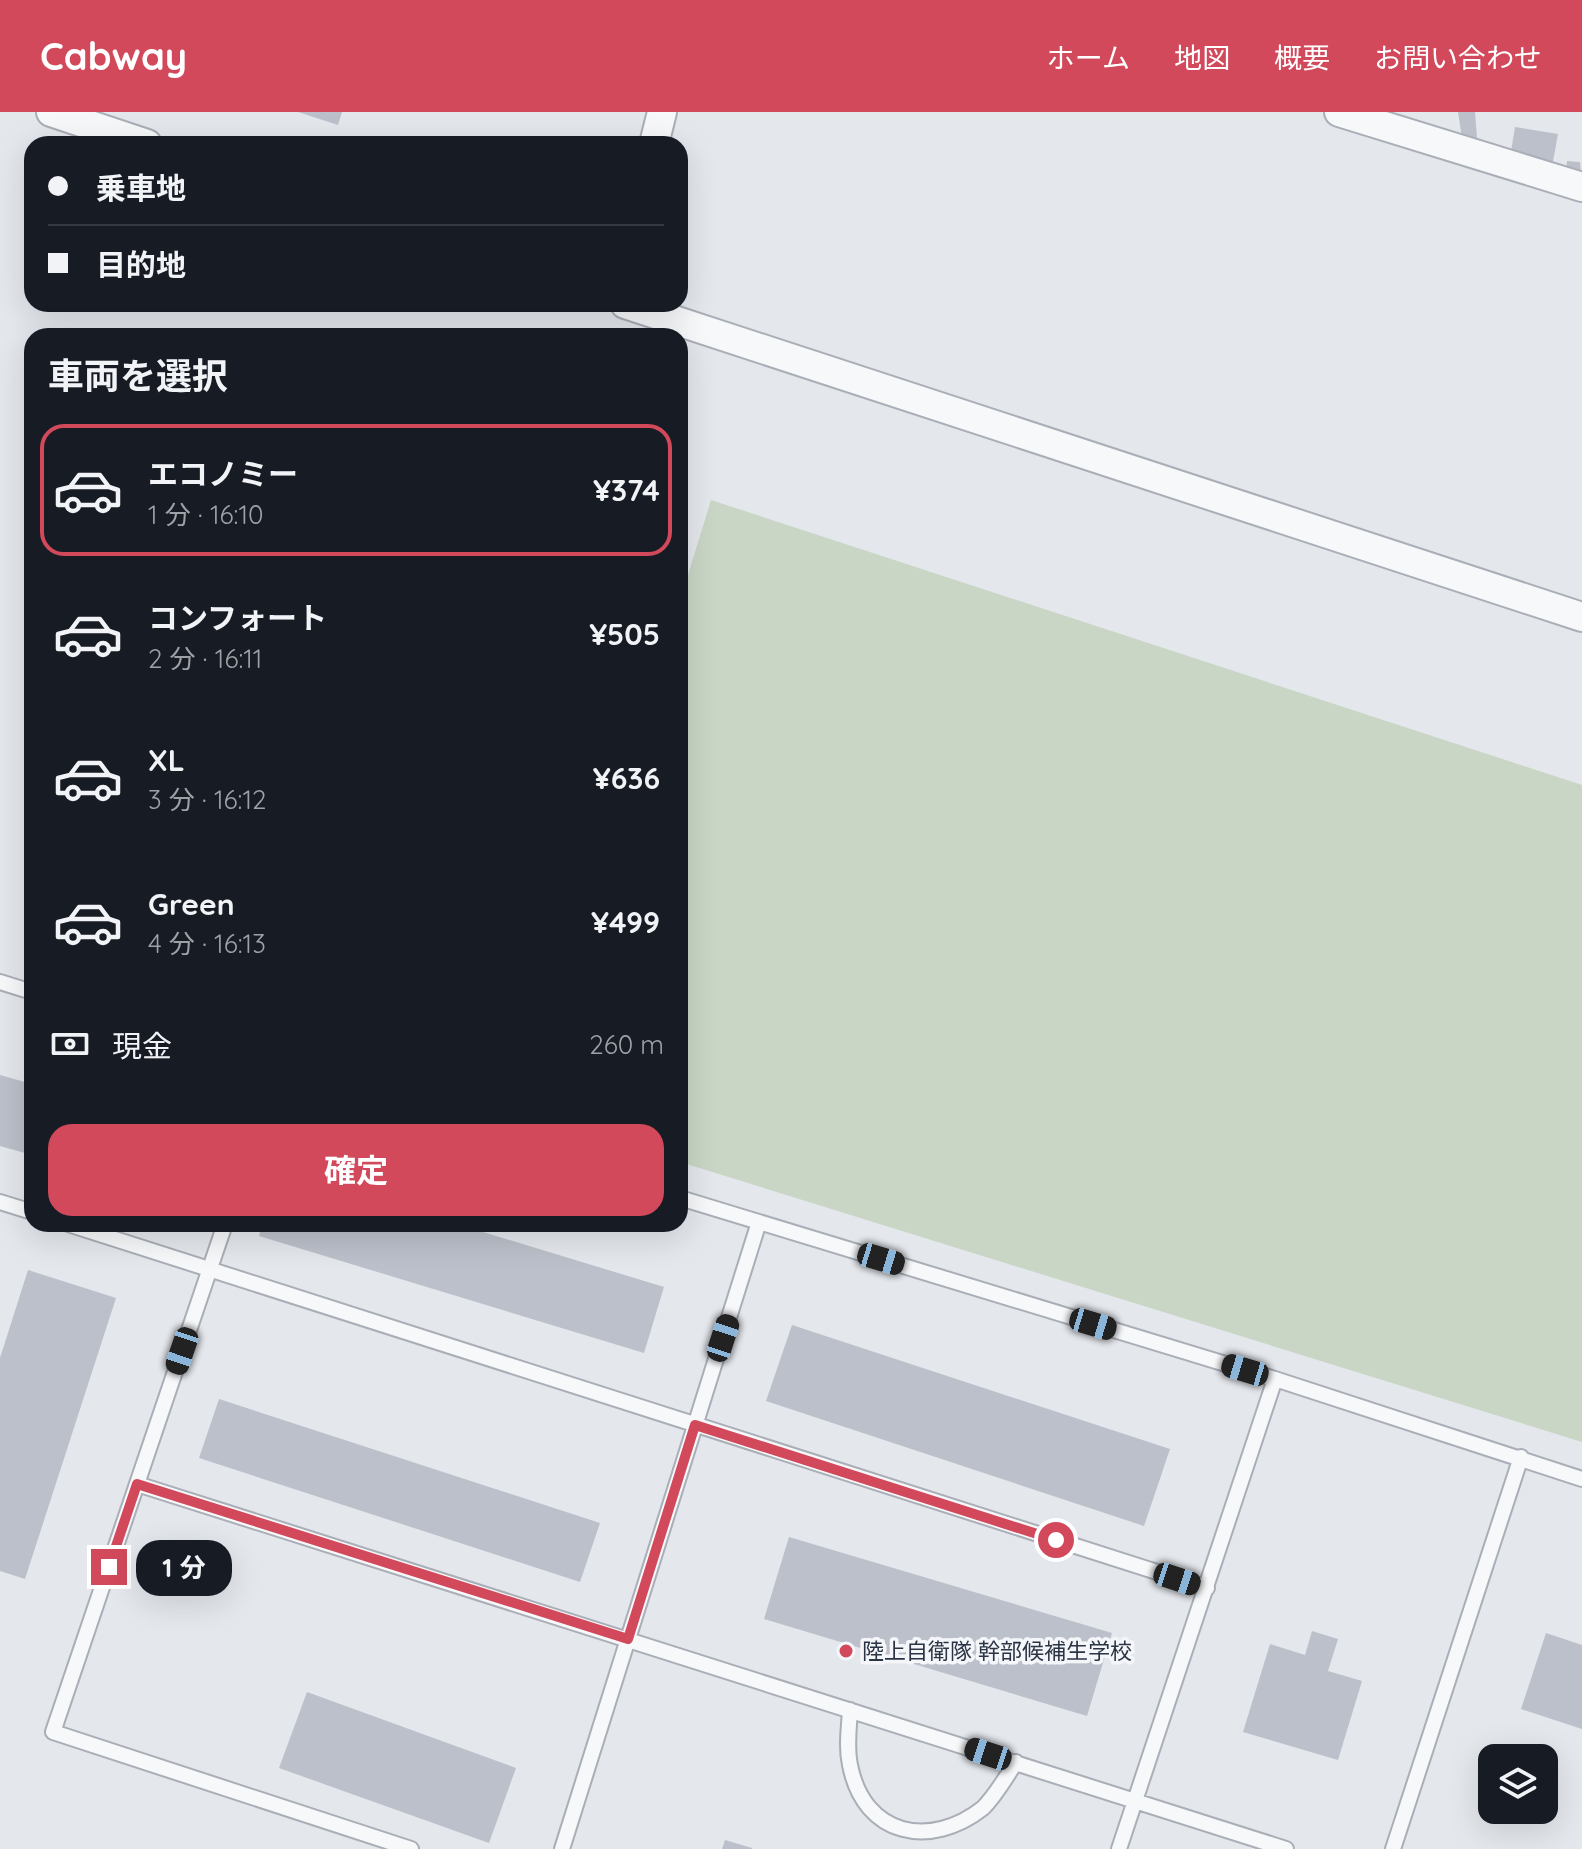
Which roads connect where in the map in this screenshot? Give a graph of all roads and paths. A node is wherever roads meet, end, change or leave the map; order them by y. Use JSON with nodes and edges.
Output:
{"nodes":[{"id":1,"x":51,"y":112,"type":"edge"},
{"id":2,"x":662,"y":112,"type":"edge"},
{"id":3,"x":1339,"y":112,"type":"edge"},
{"id":4,"x":123,"y":136,"type":"edge"},
{"id":5,"x":656,"y":136,"type":"edge"},
{"id":6,"x":1582,"y":187,"type":"edge"},
{"id":7,"x":649,"y":312,"type":"edge"},
{"id":8,"x":1582,"y":617,"type":"edge"},
{"id":9,"x":0,"y":982,"type":"edge"},
{"id":10,"x":24,"y":990,"type":"edge"},
{"id":11,"x":688,"y":1200,"type":"edge"},
{"id":12,"x":0,"y":1202,"type":"edge"},
{"id":13,"x":24,"y":1210,"type":"edge"},
{"id":14,"x":759,"y":1222,"type":"junction"},
{"id":15,"x":93,"y":1232,"type":"edge"},
{"id":16,"x":222,"y":1232,"type":"edge"},
{"id":17,"x":210,"y":1270,"type":"junction"},
{"id":18,"x":1275,"y":1379,"type":"junction"},
{"id":19,"x":695,"y":1425,"type":"junction"},
{"id":20,"x":1521,"y":1457,"type":"junction"},
{"id":21,"x":1582,"y":1479,"type":"edge"},
{"id":22,"x":137,"y":1484,"type":"junction"},
{"id":23,"x":1207,"y":1588,"type":"junction"},
{"id":24,"x":628,"y":1639,"type":"junction"},
{"id":25,"x":850,"y":1710,"type":"junction"},
{"id":26,"x":1016,"y":1762,"type":"junction"},
{"id":27,"x":1136,"y":1800,"type":"junction"},
{"id":28,"x":411,"y":1849,"type":"edge"},
{"id":29,"x":562,"y":1849,"type":"edge"},
{"id":30,"x":1119,"y":1849,"type":"edge"},
{"id":31,"x":1286,"y":1849,"type":"edge"},
{"id":32,"x":1393,"y":1849,"type":"edge"}],
"edges":[{"from":1,"to":4,"type":"street"},
{"from":2,"to":5,"type":"street"},
{"from":3,"to":6,"type":"street"},
{"from":7,"to":8,"type":"street"},
{"from":9,"to":10,"type":"lane"},
{"from":11,"to":14,"type":"lane"},
{"from":12,"to":13,"type":"lane"},
{"from":14,"to":18,"type":"lane"},
{"from":14,"to":19,"type":"lane"},
{"from":15,"to":17,"type":"lane"},
{"from":16,"to":17,"type":"lane"},
{"from":17,"to":19,"type":"lane"},
{"from":17,"to":22,"type":"lane"},
{"from":18,"to":20,"type":"lane"},
{"from":18,"to":23,"type":"lane"},
{"from":19,"to":23,"type":"lane"},
{"from":19,"to":24,"type":"lane"},
{"from":20,"to":21,"type":"lane"},
{"from":20,"to":32,"type":"lane"},
{"from":22,"to":24,"type":"lane"},
{"from":22,"to":28,"type":"lane"},
{"from":23,"to":27,"type":"lane"},
{"from":24,"to":25,"type":"lane"},
{"from":24,"to":29,"type":"lane"},
{"from":25,"to":26,"type":"lane"},
{"from":25,"to":26,"type":"lane"},
{"from":26,"to":27,"type":"lane"},
{"from":27,"to":30,"type":"lane"},
{"from":27,"to":31,"type":"lane"}]}
